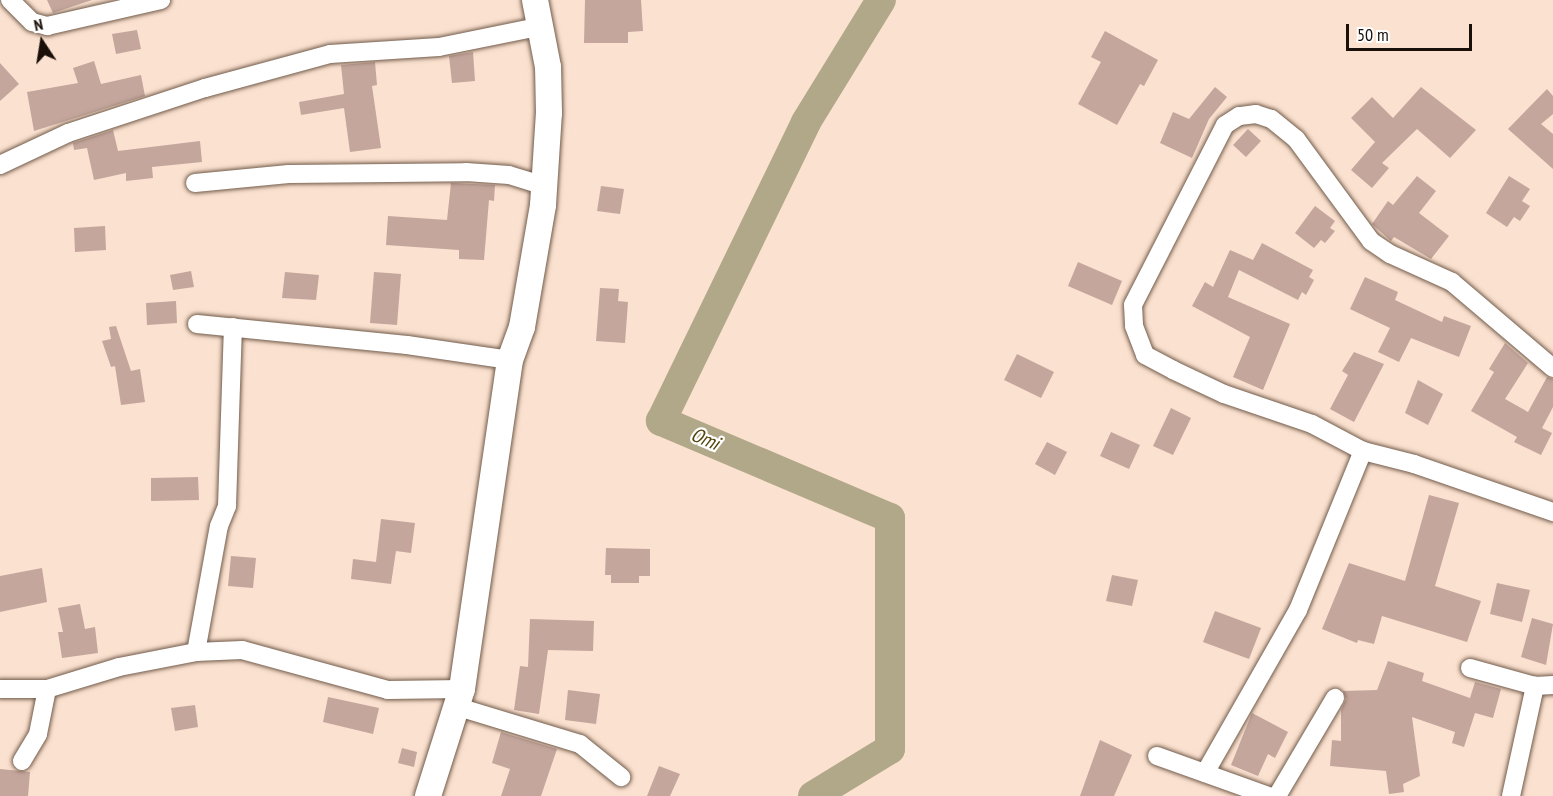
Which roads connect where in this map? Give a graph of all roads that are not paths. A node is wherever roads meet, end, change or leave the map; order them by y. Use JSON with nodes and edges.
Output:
{"nodes":[{"id":1,"x":10,"y":0,"type":"edge"},
{"id":2,"x":160,"y":0,"type":"edge"},
{"id":3,"x":535,"y":0,"type":"edge"},
{"id":4,"x":542,"y":26,"type":"junction"},
{"id":5,"x":0,"y":165,"type":"edge"},
{"id":6,"x":195,"y":183,"type":"dead end"},
{"id":7,"x":544,"y":186,"type":"junction"},
{"id":8,"x":197,"y":324,"type":"dead end"},
{"id":9,"x":233,"y":327,"type":"junction"},
{"id":10,"x":510,"y":360,"type":"junction"},
{"id":11,"x":1553,"y":368,"type":"edge"},
{"id":12,"x":1363,"y":451,"type":"junction"},
{"id":13,"x":1553,"y":512,"type":"edge"},
{"id":14,"x":196,"y":652,"type":"junction"},
{"id":15,"x":1470,"y":668,"type":"dead end"},
{"id":16,"x":1544,"y":686,"type":"edge"},
{"id":17,"x":0,"y":689,"type":"edge"},
{"id":18,"x":47,"y":689,"type":"junction"},
{"id":19,"x":459,"y":698,"type":"junction"},
{"id":20,"x":1335,"y":698,"type":"dead end"},
{"id":21,"x":1157,"y":756,"type":"dead end"},
{"id":22,"x":22,"y":761,"type":"dead end"},
{"id":23,"x":1205,"y":773,"type":"junction"},
{"id":24,"x":621,"y":777,"type":"dead end"},
{"id":25,"x":428,"y":796,"type":"edge"},
{"id":26,"x":1269,"y":796,"type":"edge"},
{"id":27,"x":1277,"y":796,"type":"edge"},
{"id":28,"x":1511,"y":796,"type":"edge"}],
"edges":[{"from":1,"to":2,"type":"street"},
{"from":3,"to":4,"type":"main road"},
{"from":4,"to":5,"type":"street"},
{"from":4,"to":7,"type":"main road"},
{"from":6,"to":7,"type":"street"},
{"from":7,"to":10,"type":"main road"},
{"from":8,"to":9,"type":"street"},
{"from":9,"to":10,"type":"street"},
{"from":9,"to":14,"type":"street"},
{"from":10,"to":19,"type":"main road"},
{"from":11,"to":12,"type":"street"},
{"from":12,"to":13,"type":"street"},
{"from":12,"to":23,"type":"street"},
{"from":14,"to":18,"type":"street"},
{"from":14,"to":19,"type":"street"},
{"from":15,"to":16,"type":"street"},
{"from":16,"to":28,"type":"street"},
{"from":17,"to":18,"type":"street"},
{"from":18,"to":22,"type":"street"},
{"from":19,"to":24,"type":"street"},
{"from":19,"to":25,"type":"main road"},
{"from":20,"to":27,"type":"street"},
{"from":21,"to":23,"type":"street"},
{"from":23,"to":26,"type":"street"}]}
